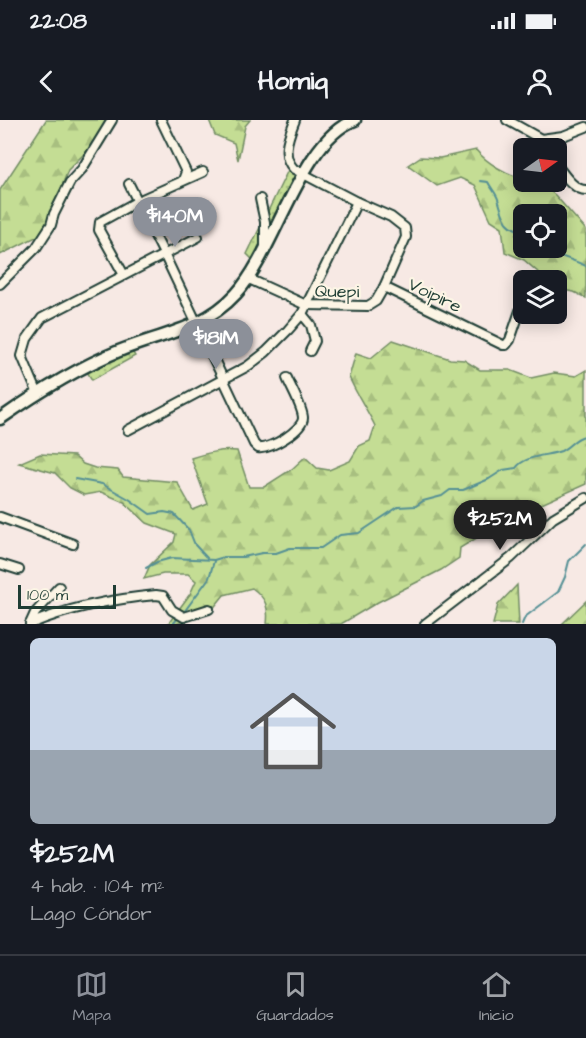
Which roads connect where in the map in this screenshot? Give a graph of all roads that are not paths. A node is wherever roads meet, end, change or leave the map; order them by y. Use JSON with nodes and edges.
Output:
{"nodes":[{"id":1,"x":112,"y":120,"type":"edge"},
{"id":2,"x":161,"y":120,"type":"edge"},
{"id":3,"x":295,"y":120,"type":"edge"},
{"id":4,"x":355,"y":120,"type":"edge"},
{"id":5,"x":507,"y":120,"type":"edge"},
{"id":6,"x":586,"y":127,"type":"edge"},
{"id":7,"x":539,"y":138,"type":"edge"},
{"id":8,"x":548,"y":138,"type":"edge"},
{"id":9,"x":203,"y":172,"type":"dead end"},
{"id":10,"x":303,"y":175,"type":"junction"},
{"id":11,"x":567,"y":177,"type":"edge"},
{"id":12,"x":183,"y":180,"type":"junction"},
{"id":13,"x":129,"y":184,"type":"dead end"},
{"id":14,"x":586,"y":190,"type":"edge"},
{"id":15,"x":260,"y":199,"type":"dead end"},
{"id":16,"x":138,"y":201,"type":"junction"},
{"id":17,"x":357,"y":202,"type":"junction"},
{"id":18,"x":198,"y":237,"type":"dead end"},
{"id":19,"x":266,"y":248,"type":"junction"},
{"id":20,"x":164,"y":254,"type":"junction"},
{"id":21,"x":124,"y":275,"type":"junction"},
{"id":22,"x":249,"y":279,"type":"junction"},
{"id":23,"x":0,"y":284,"type":"edge"},
{"id":24,"x":384,"y":287,"type":"junction"},
{"id":25,"x":306,"y":305,"type":"junction"},
{"id":26,"x":302,"y":314,"type":"junction"},
{"id":27,"x":197,"y":324,"type":"junction"},
{"id":28,"x":515,"y":324,"type":"edge"},
{"id":29,"x":310,"y":351,"type":"dead end"},
{"id":30,"x":287,"y":378,"type":"dead end"},
{"id":31,"x":225,"y":380,"type":"junction"},
{"id":32,"x":38,"y":394,"type":"junction"},
{"id":33,"x":0,"y":419,"type":"edge"},
{"id":34,"x":128,"y":430,"type":"dead end"},
{"id":35,"x":586,"y":498,"type":"edge"},
{"id":36,"x":0,"y":519,"type":"edge"},
{"id":37,"x":73,"y":543,"type":"dead end"},
{"id":38,"x":0,"y":564,"type":"edge"},
{"id":39,"x":19,"y":570,"type":"dead end"},
{"id":40,"x":58,"y":587,"type":"dead end"},
{"id":41,"x":209,"y":609,"type":"dead end"},
{"id":42,"x":30,"y":624,"type":"edge"},
{"id":43,"x":425,"y":624,"type":"edge"}],
"edges":[{"from":1,"to":23,"type":"street"},
{"from":2,"to":12,"type":"street"},
{"from":3,"to":10,"type":"street"},
{"from":4,"to":10,"type":"street"},
{"from":5,"to":7,"type":"street"},
{"from":6,"to":8,"type":"street"},
{"from":9,"to":12,"type":"street"},
{"from":10,"to":17,"type":"street","name":"Voipire"},
{"from":10,"to":19,"type":"street"},
{"from":11,"to":14,"type":"street"},
{"from":12,"to":16,"type":"street"},
{"from":13,"to":16,"type":"street"},
{"from":15,"to":19,"type":"street"},
{"from":16,"to":20,"type":"street"},
{"from":16,"to":21,"type":"street"},
{"from":17,"to":24,"type":"street","name":"Voipire"},
{"from":17,"to":25,"type":"street"},
{"from":18,"to":20,"type":"street"},
{"from":19,"to":22,"type":"street"},
{"from":20,"to":21,"type":"street"},
{"from":20,"to":27,"type":"street"},
{"from":21,"to":32,"type":"street"},
{"from":22,"to":25,"type":"street","name":"Quepi"},
{"from":22,"to":27,"type":"street"},
{"from":24,"to":25,"type":"street","name":"Quepi"},
{"from":24,"to":28,"type":"street","name":"Voipire"},
{"from":25,"to":26,"type":"street"},
{"from":26,"to":29,"type":"street"},
{"from":26,"to":31,"type":"street"},
{"from":27,"to":31,"type":"street"},
{"from":27,"to":32,"type":"street"},
{"from":30,"to":31,"type":"street"},
{"from":31,"to":34,"type":"street"},
{"from":32,"to":33,"type":"street"},
{"from":35,"to":43,"type":"street"},
{"from":36,"to":37,"type":"street"},
{"from":38,"to":39,"type":"street"},
{"from":40,"to":42,"type":"street"},
{"from":41,"to":42,"type":"street"}]}
